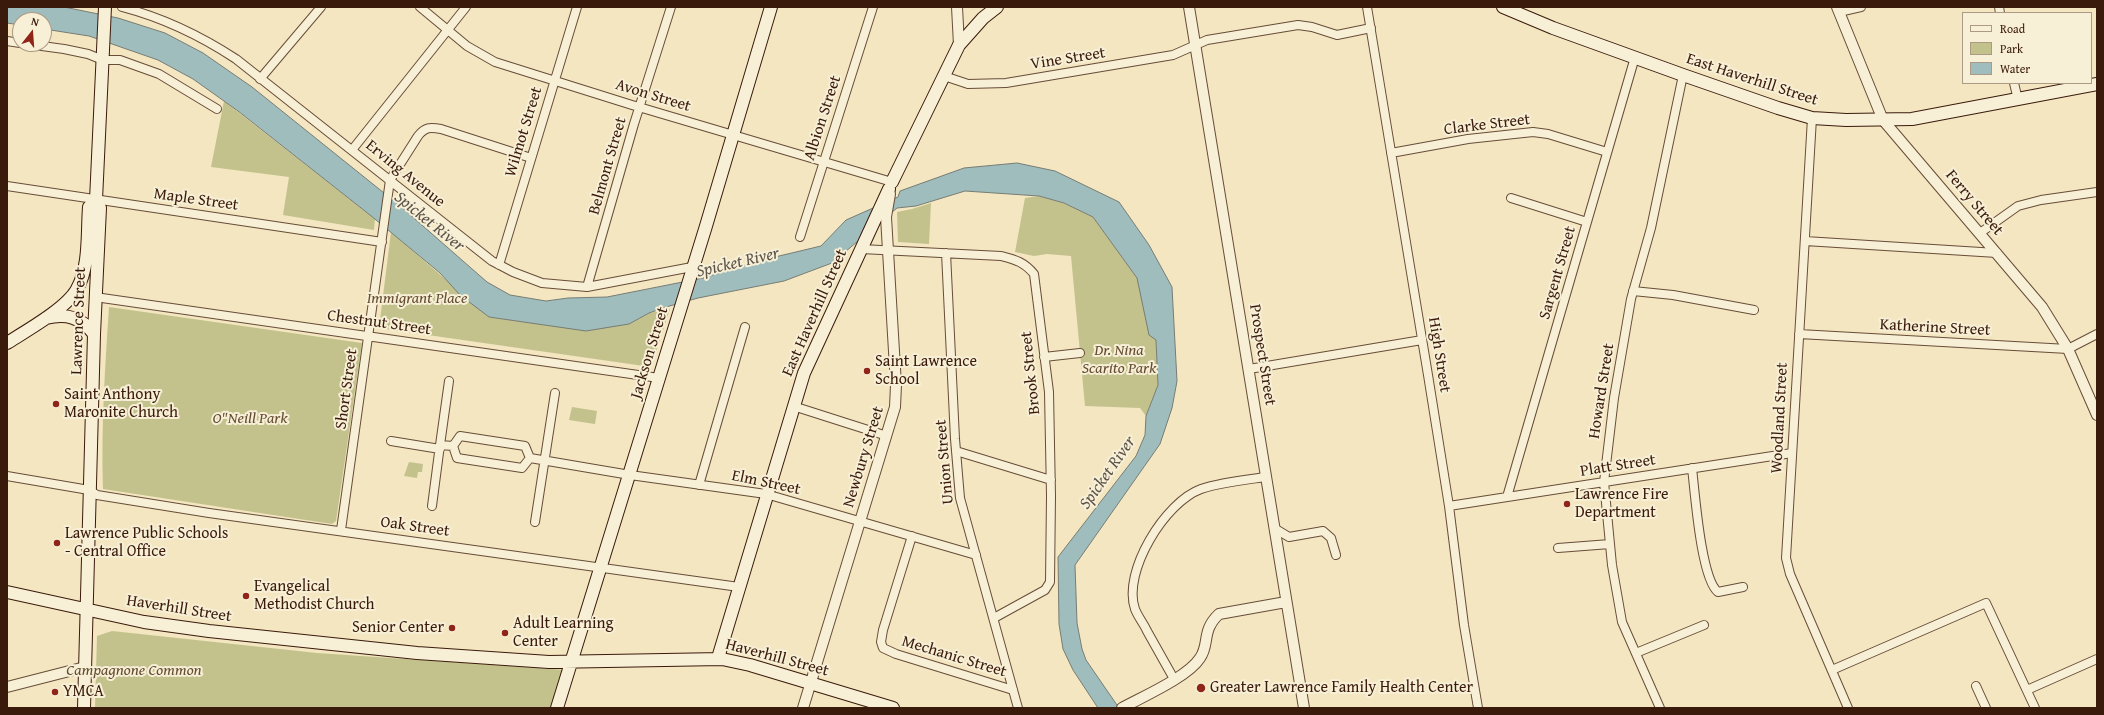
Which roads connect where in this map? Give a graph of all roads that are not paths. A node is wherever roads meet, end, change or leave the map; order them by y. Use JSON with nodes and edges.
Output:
{"nodes":[{"id":1,"x":122,"y":7,"type":"edge"},
{"id":2,"x":321,"y":7,"type":"edge"},
{"id":3,"x":420,"y":7,"type":"edge"},
{"id":4,"x":466,"y":7,"type":"edge"},
{"id":5,"x":577,"y":7,"type":"edge"},
{"id":6,"x":671,"y":7,"type":"edge"},
{"id":7,"x":771,"y":7,"type":"edge"},
{"id":8,"x":873,"y":7,"type":"edge"},
{"id":9,"x":957,"y":7,"type":"edge"},
{"id":10,"x":997,"y":7,"type":"edge"},
{"id":11,"x":1189,"y":7,"type":"edge"},
{"id":12,"x":1367,"y":7,"type":"edge"},
{"id":13,"x":1503,"y":7,"type":"edge"},
{"id":14,"x":1861,"y":7,"type":"edge"},
{"id":15,"x":105,"y":9,"type":"edge"},
{"id":16,"x":1838,"y":9,"type":"edge"},
{"id":17,"x":1371,"y":28,"type":"junction"},
{"id":18,"x":448,"y":30,"type":"junction"},
{"id":19,"x":959,"y":44,"type":"junction"},
{"id":20,"x":52,"y":47,"type":"edge"},
{"id":21,"x":1195,"y":47,"type":"junction"},
{"id":22,"x":1635,"y":57,"type":"junction"},
{"id":23,"x":103,"y":60,"type":"junction"},
{"id":24,"x":1683,"y":75,"type":"junction"},
{"id":25,"x":944,"y":76,"type":"junction"},
{"id":26,"x":260,"y":79,"type":"junction"},
{"id":27,"x":554,"y":81,"type":"junction"},
{"id":28,"x":2014,"y":84,"type":"edge"},
{"id":29,"x":2097,"y":84,"type":"edge"},
{"id":30,"x":2018,"y":100,"type":"junction"},
{"id":31,"x":640,"y":107,"type":"junction"},
{"id":32,"x":216,"y":110,"type":"dead end"},
{"id":33,"x":1812,"y":118,"type":"junction"},
{"id":34,"x":1883,"y":120,"type":"junction"},
{"id":35,"x":733,"y":135,"type":"junction"},
{"id":36,"x":352,"y":150,"type":"junction"},
{"id":37,"x":1607,"y":152,"type":"junction"},
{"id":38,"x":1391,"y":153,"type":"junction"},
{"id":39,"x":531,"y":158,"type":"junction"},
{"id":40,"x":824,"y":162,"type":"junction"},
{"id":41,"x":390,"y":180,"type":"junction"},
{"id":42,"x":7,"y":186,"type":"edge"},
{"id":43,"x":891,"y":187,"type":"junction"},
{"id":44,"x":2097,"y":192,"type":"edge"},
{"id":45,"x":1512,"y":198,"type":"dead end"},
{"id":46,"x":96,"y":200,"type":"junction"},
{"id":47,"x":1587,"y":222,"type":"junction"},
{"id":48,"x":1980,"y":233,"type":"junction"},
{"id":49,"x":800,"y":237,"type":"dead end"},
{"id":50,"x":1805,"y":240,"type":"junction"},
{"id":51,"x":382,"y":242,"type":"junction"},
{"id":52,"x":863,"y":246,"type":"junction"},
{"id":53,"x":889,"y":247,"type":"junction"},
{"id":54,"x":946,"y":253,"type":"junction"},
{"id":55,"x":1997,"y":253,"type":"junction"},
{"id":56,"x":498,"y":265,"type":"junction"},
{"id":57,"x":691,"y":270,"type":"junction"},
{"id":58,"x":587,"y":288,"type":"junction"},
{"id":59,"x":1633,"y":291,"type":"junction"},
{"id":60,"x":95,"y":297,"type":"junction"},
{"id":61,"x":1754,"y":310,"type":"dead end"},
{"id":62,"x":43,"y":319,"type":"junction"},
{"id":63,"x":745,"y":327,"type":"dead end"},
{"id":64,"x":94,"y":334,"type":"junction"},
{"id":65,"x":1799,"y":334,"type":"junction"},
{"id":66,"x":2097,"y":334,"type":"edge"},
{"id":67,"x":369,"y":335,"type":"junction"},
{"id":68,"x":1422,"y":340,"type":"junction"},
{"id":69,"x":7,"y":343,"type":"edge"},
{"id":70,"x":2068,"y":349,"type":"junction"},
{"id":71,"x":1080,"y":353,"type":"dead end"},
{"id":72,"x":1044,"y":357,"type":"junction"},
{"id":73,"x":1249,"y":369,"type":"junction"},
{"id":74,"x":659,"y":378,"type":"junction"},
{"id":75,"x":449,"y":381,"type":"dead end"},
{"id":76,"x":555,"y":393,"type":"dead end"},
{"id":77,"x":794,"y":406,"type":"junction"},
{"id":78,"x":2097,"y":415,"type":"edge"},
{"id":79,"x":887,"y":436,"type":"junction"},
{"id":80,"x":390,"y":441,"type":"dead end"},
{"id":81,"x":453,"y":446,"type":"junction"},
{"id":82,"x":440,"y":447,"type":"junction"},
{"id":83,"x":956,"y":451,"type":"junction"},
{"id":84,"x":1792,"y":453,"type":"junction"},
{"id":85,"x":530,"y":458,"type":"junction"},
{"id":86,"x":545,"y":461,"type":"junction"},
{"id":87,"x":1692,"y":468,"type":"junction"},
{"id":88,"x":630,"y":475,"type":"junction"},
{"id":89,"x":7,"y":476,"type":"edge"},
{"id":90,"x":1266,"y":477,"type":"junction"},
{"id":91,"x":1051,"y":480,"type":"junction"},
{"id":92,"x":1604,"y":482,"type":"junction"},
{"id":93,"x":699,"y":485,"type":"junction"},
{"id":94,"x":89,"y":490,"type":"junction"},
{"id":95,"x":766,"y":494,"type":"junction"},
{"id":96,"x":1507,"y":497,"type":"junction"},
{"id":97,"x":432,"y":506,"type":"dead end"},
{"id":98,"x":1448,"y":506,"type":"junction"},
{"id":99,"x":860,"y":521,"type":"junction"},
{"id":100,"x":535,"y":522,"type":"dead end"},
{"id":101,"x":1274,"y":528,"type":"junction"},
{"id":102,"x":341,"y":530,"type":"junction"},
{"id":103,"x":912,"y":536,"type":"junction"},
{"id":104,"x":1610,"y":544,"type":"junction"},
{"id":105,"x":1558,"y":548,"type":"dead end"},
{"id":106,"x":976,"y":555,"type":"junction"},
{"id":107,"x":1336,"y":555,"type":"dead end"},
{"id":108,"x":601,"y":568,"type":"junction"},
{"id":109,"x":739,"y":587,"type":"junction"},
{"id":110,"x":1743,"y":587,"type":"dead end"},
{"id":111,"x":7,"y":592,"type":"edge"},
{"id":112,"x":1286,"y":602,"type":"junction"},
{"id":113,"x":86,"y":609,"type":"junction"},
{"id":114,"x":994,"y":618,"type":"junction"},
{"id":115,"x":1704,"y":625,"type":"dead end"},
{"id":116,"x":1636,"y":653,"type":"junction"},
{"id":117,"x":718,"y":658,"type":"junction"},
{"id":118,"x":2097,"y":659,"type":"edge"},
{"id":119,"x":572,"y":662,"type":"junction"},
{"id":120,"x":85,"y":667,"type":"junction"},
{"id":121,"x":1832,"y":670,"type":"junction"},
{"id":122,"x":1174,"y":679,"type":"junction"},
{"id":123,"x":810,"y":683,"type":"junction"},
{"id":124,"x":1976,"y":686,"type":"dead end"},
{"id":125,"x":7,"y":687,"type":"edge"},
{"id":126,"x":1013,"y":690,"type":"junction"},
{"id":127,"x":2027,"y":690,"type":"junction"},
{"id":128,"x":561,"y":707,"type":"edge"},
{"id":129,"x":1123,"y":707,"type":"edge"},
{"id":130,"x":84,"y":708,"type":"edge"},
{"id":131,"x":803,"y":708,"type":"edge"},
{"id":132,"x":893,"y":708,"type":"edge"},
{"id":133,"x":1018,"y":708,"type":"edge"},
{"id":134,"x":1304,"y":708,"type":"edge"},
{"id":135,"x":1478,"y":708,"type":"edge"},
{"id":136,"x":1660,"y":708,"type":"edge"},
{"id":137,"x":1848,"y":708,"type":"edge"},
{"id":138,"x":1986,"y":708,"type":"edge"},
{"id":139,"x":2035,"y":708,"type":"edge"}],
"edges":[{"from":1,"to":26,"type":"street","name":"Erving Avenue"},
{"from":2,"to":26,"type":"street"},
{"from":3,"to":18,"type":"street","name":"Avon Street"},
{"from":4,"to":18,"type":"street"},
{"from":5,"to":27,"type":"street","name":"Wilmot Street"},
{"from":6,"to":31,"type":"street","name":"Belmont Street"},
{"from":7,"to":35,"type":"main road","name":"Jackson Street"},
{"from":8,"to":40,"type":"street","name":"Albion Street"},
{"from":9,"to":19,"type":"street"},
{"from":10,"to":19,"type":"main road","name":"East Haverhill Street"},
{"from":11,"to":21,"type":"street","name":"Prospect Street"},
{"from":12,"to":17,"type":"street","name":"High Street"},
{"from":13,"to":22,"type":"main road","name":"East Haverhill Street"},
{"from":14,"to":16,"type":"street"},
{"from":15,"to":23,"type":"main road","name":"Lawrence Street"},
{"from":16,"to":34,"type":"street","name":"Ferry Street"},
{"from":17,"to":21,"type":"street","name":"Vine Street"},
{"from":17,"to":38,"type":"street","name":"High Street"},
{"from":18,"to":27,"type":"street","name":"Avon Street"},
{"from":18,"to":36,"type":"street"},
{"from":19,"to":25,"type":"main road","name":"East Haverhill Street"},
{"from":20,"to":23,"type":"street"},
{"from":21,"to":25,"type":"street","name":"Vine Street"},
{"from":21,"to":73,"type":"street","name":"Prospect Street"},
{"from":22,"to":24,"type":"main road","name":"East Haverhill Street"},
{"from":22,"to":37,"type":"street","name":"Sargent Street"},
{"from":23,"to":32,"type":"street"},
{"from":23,"to":46,"type":"main road","name":"Lawrence Street"},
{"from":24,"to":33,"type":"main road","name":"East Haverhill Street"},
{"from":24,"to":59,"type":"street","name":"Howard Street"},
{"from":25,"to":43,"type":"main road","name":"East Haverhill Street"},
{"from":26,"to":36,"type":"street","name":"Erving Avenue"},
{"from":27,"to":31,"type":"street","name":"Avon Street"},
{"from":27,"to":39,"type":"street","name":"Wilmot Street"},
{"from":28,"to":30,"type":"street"},
{"from":29,"to":30,"type":"main road","name":"East Haverhill Street"},
{"from":30,"to":34,"type":"main road","name":"East Haverhill Street"},
{"from":31,"to":35,"type":"street","name":"Avon Street"},
{"from":31,"to":58,"type":"street","name":"Belmont Street"},
{"from":33,"to":34,"type":"main road","name":"East Haverhill Street"},
{"from":33,"to":50,"type":"street","name":"Woodland Street"},
{"from":34,"to":48,"type":"street","name":"Ferry Street"},
{"from":35,"to":40,"type":"street","name":"Avon Street"},
{"from":35,"to":57,"type":"main road","name":"Jackson Street"},
{"from":36,"to":41,"type":"street","name":"Erving Avenue"},
{"from":37,"to":38,"type":"street","name":"Clarke Street"},
{"from":37,"to":47,"type":"street","name":"Sargent Street"},
{"from":38,"to":68,"type":"street","name":"High Street"},
{"from":39,"to":41,"type":"street"},
{"from":39,"to":56,"type":"street","name":"Wilmot Street"},
{"from":40,"to":43,"type":"street","name":"Avon Street"},
{"from":40,"to":49,"type":"street","name":"Albion Street"},
{"from":41,"to":51,"type":"street","name":"Short Street"},
{"from":41,"to":56,"type":"street","name":"Erving Avenue"},
{"from":42,"to":46,"type":"street","name":"Maple Street"},
{"from":43,"to":52,"type":"main road","name":"East Haverhill Street"},
{"from":43,"to":53,"type":"street","name":"Newbury Street"},
{"from":44,"to":48,"type":"street"},
{"from":45,"to":47,"type":"street"},
{"from":46,"to":51,"type":"street","name":"Maple Street"},
{"from":46,"to":60,"type":"main road","name":"Lawrence Street"},
{"from":46,"to":62,"type":"main road"},
{"from":47,"to":96,"type":"street","name":"Sargent Street"},
{"from":48,"to":55,"type":"street","name":"Ferry Street"},
{"from":50,"to":55,"type":"street"},
{"from":50,"to":65,"type":"street","name":"Woodland Street"},
{"from":51,"to":67,"type":"street","name":"Short Street"},
{"from":52,"to":53,"type":"street","name":"Brook Street"},
{"from":52,"to":77,"type":"main road","name":"East Haverhill Street"},
{"from":53,"to":54,"type":"street","name":"Brook Street"},
{"from":53,"to":79,"type":"street","name":"Newbury Street"},
{"from":54,"to":72,"type":"street","name":"Brook Street"},
{"from":54,"to":83,"type":"street","name":"Union Street"},
{"from":55,"to":70,"type":"street","name":"Ferry Street"},
{"from":56,"to":58,"type":"street","name":"Erving Avenue"},
{"from":57,"to":58,"type":"street","name":"Erving Avenue"},
{"from":57,"to":74,"type":"main road","name":"Jackson Street"},
{"from":59,"to":61,"type":"street"},
{"from":59,"to":92,"type":"street","name":"Howard Street"},
{"from":60,"to":64,"type":"main road","name":"Lawrence Street"},
{"from":60,"to":67,"type":"street","name":"Chestnut Street"},
{"from":62,"to":64,"type":"main road"},
{"from":62,"to":69,"type":"main road"},
{"from":63,"to":93,"type":"street"},
{"from":64,"to":94,"type":"main road","name":"Lawrence Street"},
{"from":65,"to":70,"type":"street","name":"Katherine Street"},
{"from":65,"to":84,"type":"street","name":"Woodland Street"},
{"from":66,"to":70,"type":"street"},
{"from":67,"to":74,"type":"street","name":"Chestnut Street"},
{"from":67,"to":102,"type":"street","name":"Short Street"},
{"from":68,"to":73,"type":"street"},
{"from":68,"to":98,"type":"street","name":"High Street"},
{"from":70,"to":78,"type":"street","name":"Ferry Street"},
{"from":71,"to":72,"type":"street"},
{"from":72,"to":91,"type":"street","name":"Brook Street"},
{"from":73,"to":90,"type":"street","name":"Prospect Street"},
{"from":74,"to":88,"type":"main road","name":"Jackson Street"},
{"from":75,"to":82,"type":"street"},
{"from":76,"to":86,"type":"street"},
{"from":77,"to":79,"type":"street"},
{"from":77,"to":95,"type":"main road","name":"East Haverhill Street"},
{"from":79,"to":99,"type":"street","name":"Newbury Street"},
{"from":80,"to":82,"type":"street"},
{"from":81,"to":82,"type":"street"},
{"from":81,"to":85,"type":"street"},
{"from":81,"to":85,"type":"street"},
{"from":82,"to":97,"type":"street"},
{"from":83,"to":91,"type":"street"},
{"from":83,"to":106,"type":"street","name":"Union Street"},
{"from":84,"to":87,"type":"street","name":"Platt Street"},
{"from":84,"to":121,"type":"street","name":"Woodland Street"},
{"from":85,"to":86,"type":"street","name":"Elm Street"},
{"from":86,"to":88,"type":"street","name":"Elm Street"},
{"from":86,"to":100,"type":"street"},
{"from":87,"to":92,"type":"street","name":"Platt Street"},
{"from":87,"to":110,"type":"street"},
{"from":88,"to":93,"type":"street","name":"Elm Street"},
{"from":88,"to":108,"type":"main road","name":"Jackson Street"},
{"from":89,"to":94,"type":"street","name":"Oak Street"},
{"from":90,"to":101,"type":"street","name":"Prospect Street"},
{"from":90,"to":122,"type":"street"},
{"from":91,"to":114,"type":"street","name":"Brook Street"},
{"from":92,"to":96,"type":"street","name":"Platt Street"},
{"from":92,"to":104,"type":"street","name":"Howard Street"},
{"from":93,"to":95,"type":"street","name":"Elm Street"},
{"from":94,"to":102,"type":"street","name":"Oak Street"},
{"from":94,"to":113,"type":"main road","name":"Lawrence Street"},
{"from":95,"to":99,"type":"street","name":"Elm Street"},
{"from":95,"to":109,"type":"main road","name":"East Haverhill Street"},
{"from":96,"to":98,"type":"street","name":"Platt Street"},
{"from":98,"to":135,"type":"street","name":"High Street"},
{"from":99,"to":103,"type":"street","name":"Elm Street"},
{"from":99,"to":123,"type":"street","name":"Newbury Street"},
{"from":101,"to":107,"type":"street"},
{"from":101,"to":112,"type":"street","name":"Prospect Street"},
{"from":102,"to":108,"type":"street","name":"Oak Street"},
{"from":103,"to":106,"type":"street","name":"Elm Street"},
{"from":103,"to":126,"type":"street","name":"Mechanic Street"},
{"from":104,"to":105,"type":"street"},
{"from":104,"to":116,"type":"street","name":"Howard Street"},
{"from":106,"to":114,"type":"street","name":"Union Street"},
{"from":108,"to":109,"type":"street","name":"Oak Street"},
{"from":108,"to":119,"type":"main road","name":"Jackson Street"},
{"from":109,"to":117,"type":"main road","name":"East Haverhill Street"},
{"from":111,"to":113,"type":"main road","name":"Haverhill Street"},
{"from":112,"to":122,"type":"street"},
{"from":112,"to":134,"type":"street","name":"Prospect Street"},
{"from":113,"to":119,"type":"main road","name":"Haverhill Street"},
{"from":113,"to":120,"type":"main road","name":"Lawrence Street"},
{"from":114,"to":126,"type":"street","name":"Union Street"},
{"from":115,"to":116,"type":"street"},
{"from":116,"to":136,"type":"street","name":"Howard Street"},
{"from":117,"to":119,"type":"main road","name":"Haverhill Street"},
{"from":117,"to":123,"type":"main road","name":"Haverhill Street"},
{"from":118,"to":127,"type":"street"},
{"from":119,"to":128,"type":"main road","name":"Jackson Street"},
{"from":120,"to":125,"type":"street"},
{"from":120,"to":130,"type":"main road","name":"Lawrence Street"},
{"from":121,"to":127,"type":"street"},
{"from":121,"to":137,"type":"street","name":"Woodland Street"},
{"from":122,"to":129,"type":"street"},
{"from":123,"to":131,"type":"street","name":"Newbury Street"},
{"from":123,"to":132,"type":"main road","name":"Haverhill Street"},
{"from":124,"to":138,"type":"street"},
{"from":126,"to":133,"type":"street","name":"Union Street"},
{"from":127,"to":139,"type":"street"}]}
